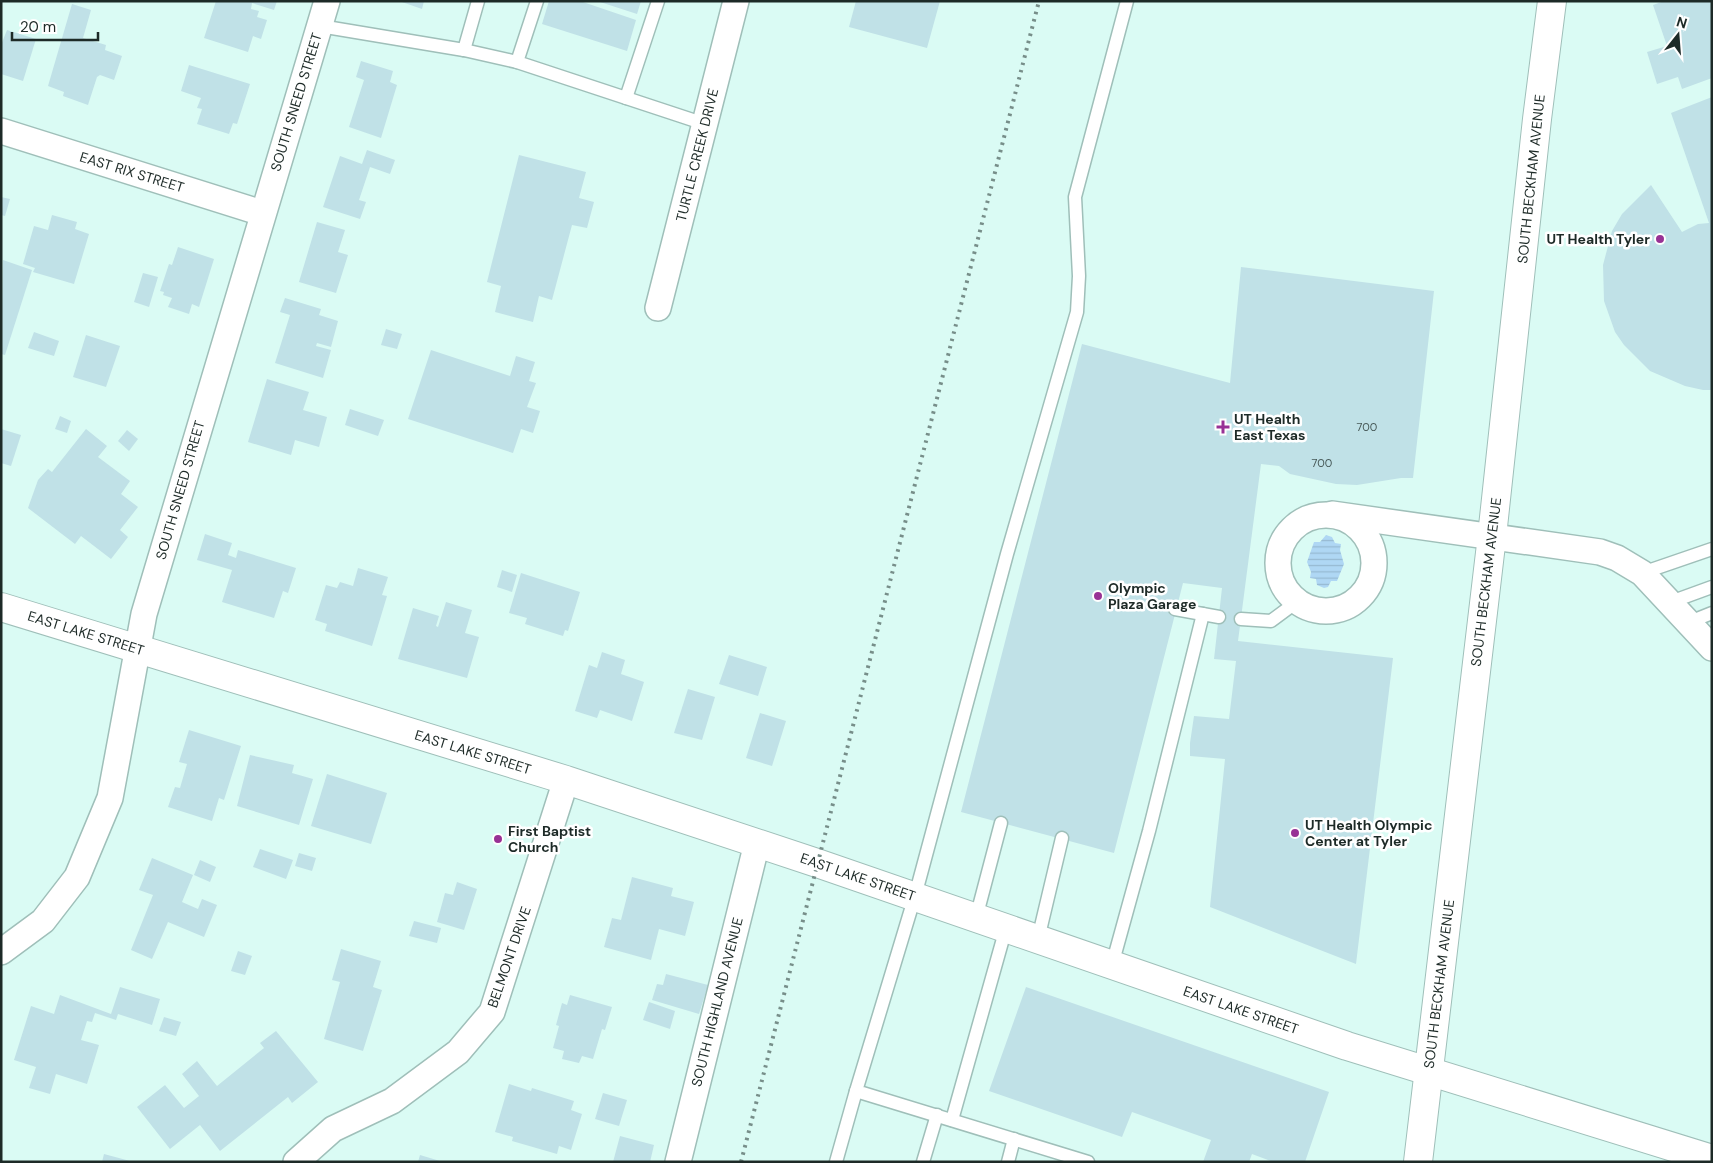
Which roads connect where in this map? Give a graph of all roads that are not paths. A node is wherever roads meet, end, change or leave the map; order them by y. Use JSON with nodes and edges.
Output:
{"nodes":[{"id":1,"x":327,"y":1,"type":"edge"},
{"id":2,"x":478,"y":1,"type":"edge"},
{"id":3,"x":537,"y":1,"type":"edge"},
{"id":4,"x":658,"y":1,"type":"edge"},
{"id":5,"x":736,"y":1,"type":"edge"},
{"id":6,"x":1127,"y":1,"type":"edge"},
{"id":7,"x":1552,"y":1,"type":"edge"},
{"id":8,"x":320,"y":26,"type":"junction"},
{"id":9,"x":464,"y":50,"type":"junction"},
{"id":10,"x":517,"y":62,"type":"junction"},
{"id":11,"x":626,"y":98,"type":"junction"},
{"id":12,"x":705,"y":124,"type":"junction"},
{"id":13,"x":1,"y":131,"type":"edge"},
{"id":14,"x":262,"y":213,"type":"junction"},
{"id":15,"x":658,"y":308,"type":"dead end"},
{"id":16,"x":1332,"y":514,"type":"junction"},
{"id":17,"x":1492,"y":536,"type":"junction"},
{"id":18,"x":1712,"y":549,"type":"edge"},
{"id":19,"x":1642,"y":573,"type":"junction"},
{"id":20,"x":1712,"y":587,"type":"edge"},
{"id":21,"x":1298,"y":601,"type":"junction"},
{"id":22,"x":1668,"y":603,"type":"junction"},
{"id":23,"x":1,"y":607,"type":"edge"},
{"id":24,"x":1174,"y":609,"type":"dead end"},
{"id":25,"x":1712,"y":613,"type":"edge"},
{"id":26,"x":1203,"y":614,"type":"junction"},
{"id":27,"x":1219,"y":617,"type":"dead end"},
{"id":28,"x":1241,"y":619,"type":"dead end"},
{"id":29,"x":1687,"y":623,"type":"junction"},
{"id":30,"x":1712,"y":648,"type":"edge"},
{"id":31,"x":136,"y":649,"type":"junction"},
{"id":32,"x":566,"y":780,"type":"junction"},
{"id":33,"x":1001,"y":823,"type":"dead end"},
{"id":34,"x":1062,"y":838,"type":"dead end"},
{"id":35,"x":756,"y":843,"type":"junction"},
{"id":36,"x":915,"y":896,"type":"junction"},
{"id":37,"x":976,"y":918,"type":"junction"},
{"id":38,"x":1006,"y":928,"type":"junction"},
{"id":39,"x":1038,"y":940,"type":"junction"},
{"id":40,"x":1,"y":952,"type":"edge"},
{"id":41,"x":1112,"y":965,"type":"junction"},
{"id":42,"x":1428,"y":1072,"type":"junction"},
{"id":43,"x":856,"y":1091,"type":"junction"},
{"id":44,"x":937,"y":1115,"type":"junction"},
{"id":45,"x":952,"y":1120,"type":"junction"},
{"id":46,"x":1014,"y":1139,"type":"junction"},
{"id":47,"x":1712,"y":1159,"type":"edge"},
{"id":48,"x":296,"y":1162,"type":"edge"},
{"id":49,"x":678,"y":1162,"type":"edge"},
{"id":50,"x":836,"y":1162,"type":"edge"},
{"id":51,"x":923,"y":1162,"type":"edge"},
{"id":52,"x":1008,"y":1162,"type":"edge"},
{"id":53,"x":1088,"y":1162,"type":"edge"},
{"id":54,"x":1418,"y":1162,"type":"edge"}],
"edges":[{"from":1,"to":8,"type":"street","name":"SOUTH SNEED STREET"},
{"from":2,"to":9,"type":"lane"},
{"from":3,"to":10,"type":"lane"},
{"from":4,"to":11,"type":"lane"},
{"from":5,"to":12,"type":"street","name":"TURTLE CREEK DRIVE"},
{"from":6,"to":36,"type":"lane"},
{"from":7,"to":17,"type":"street","name":"SOUTH BECKHAM AVENUE"},
{"from":8,"to":9,"type":"lane"},
{"from":8,"to":14,"type":"street","name":"SOUTH SNEED STREET"},
{"from":9,"to":10,"type":"lane"},
{"from":10,"to":11,"type":"lane"},
{"from":11,"to":12,"type":"lane"},
{"from":12,"to":15,"type":"street","name":"TURTLE CREEK DRIVE"},
{"from":13,"to":14,"type":"street","name":"EAST RIX STREET"},
{"from":14,"to":31,"type":"street","name":"SOUTH SNEED STREET"},
{"from":16,"to":17,"type":"street"},
{"from":16,"to":21,"type":"street"},
{"from":16,"to":21,"type":"street"},
{"from":17,"to":19,"type":"street"},
{"from":17,"to":42,"type":"street","name":"SOUTH BECKHAM AVENUE"},
{"from":18,"to":19,"type":"lane"},
{"from":19,"to":22,"type":"street"},
{"from":20,"to":22,"type":"lane"},
{"from":21,"to":28,"type":"lane"},
{"from":22,"to":29,"type":"street"},
{"from":23,"to":31,"type":"street","name":"EAST LAKE STREET"},
{"from":24,"to":26,"type":"lane"},
{"from":25,"to":29,"type":"lane"},
{"from":26,"to":27,"type":"lane"},
{"from":26,"to":41,"type":"lane"},
{"from":29,"to":30,"type":"street"},
{"from":31,"to":32,"type":"street","name":"EAST LAKE STREET"},
{"from":31,"to":40,"type":"street","name":"SOUTH SNEED STREET"},
{"from":32,"to":35,"type":"street","name":"EAST LAKE STREET"},
{"from":32,"to":48,"type":"street","name":"BELMONT DRIVE"},
{"from":33,"to":37,"type":"lane"},
{"from":34,"to":39,"type":"lane"},
{"from":35,"to":36,"type":"street","name":"EAST LAKE STREET"},
{"from":35,"to":49,"type":"street","name":"SOUTH HIGHLAND AVENUE"},
{"from":36,"to":37,"type":"street","name":"EAST LAKE STREET"},
{"from":36,"to":43,"type":"lane"},
{"from":37,"to":38,"type":"street","name":"EAST LAKE STREET"},
{"from":38,"to":39,"type":"street","name":"EAST LAKE STREET"},
{"from":38,"to":45,"type":"lane"},
{"from":39,"to":41,"type":"street","name":"EAST LAKE STREET"},
{"from":41,"to":42,"type":"street","name":"EAST LAKE STREET"},
{"from":42,"to":47,"type":"street","name":"EAST LAKE STREET"},
{"from":42,"to":54,"type":"street","name":"SOUTH BECKHAM AVENUE"},
{"from":43,"to":44,"type":"lane"},
{"from":43,"to":50,"type":"lane"},
{"from":44,"to":45,"type":"lane"},
{"from":44,"to":51,"type":"lane"},
{"from":45,"to":46,"type":"lane"},
{"from":46,"to":52,"type":"lane"},
{"from":46,"to":53,"type":"lane"}]}
